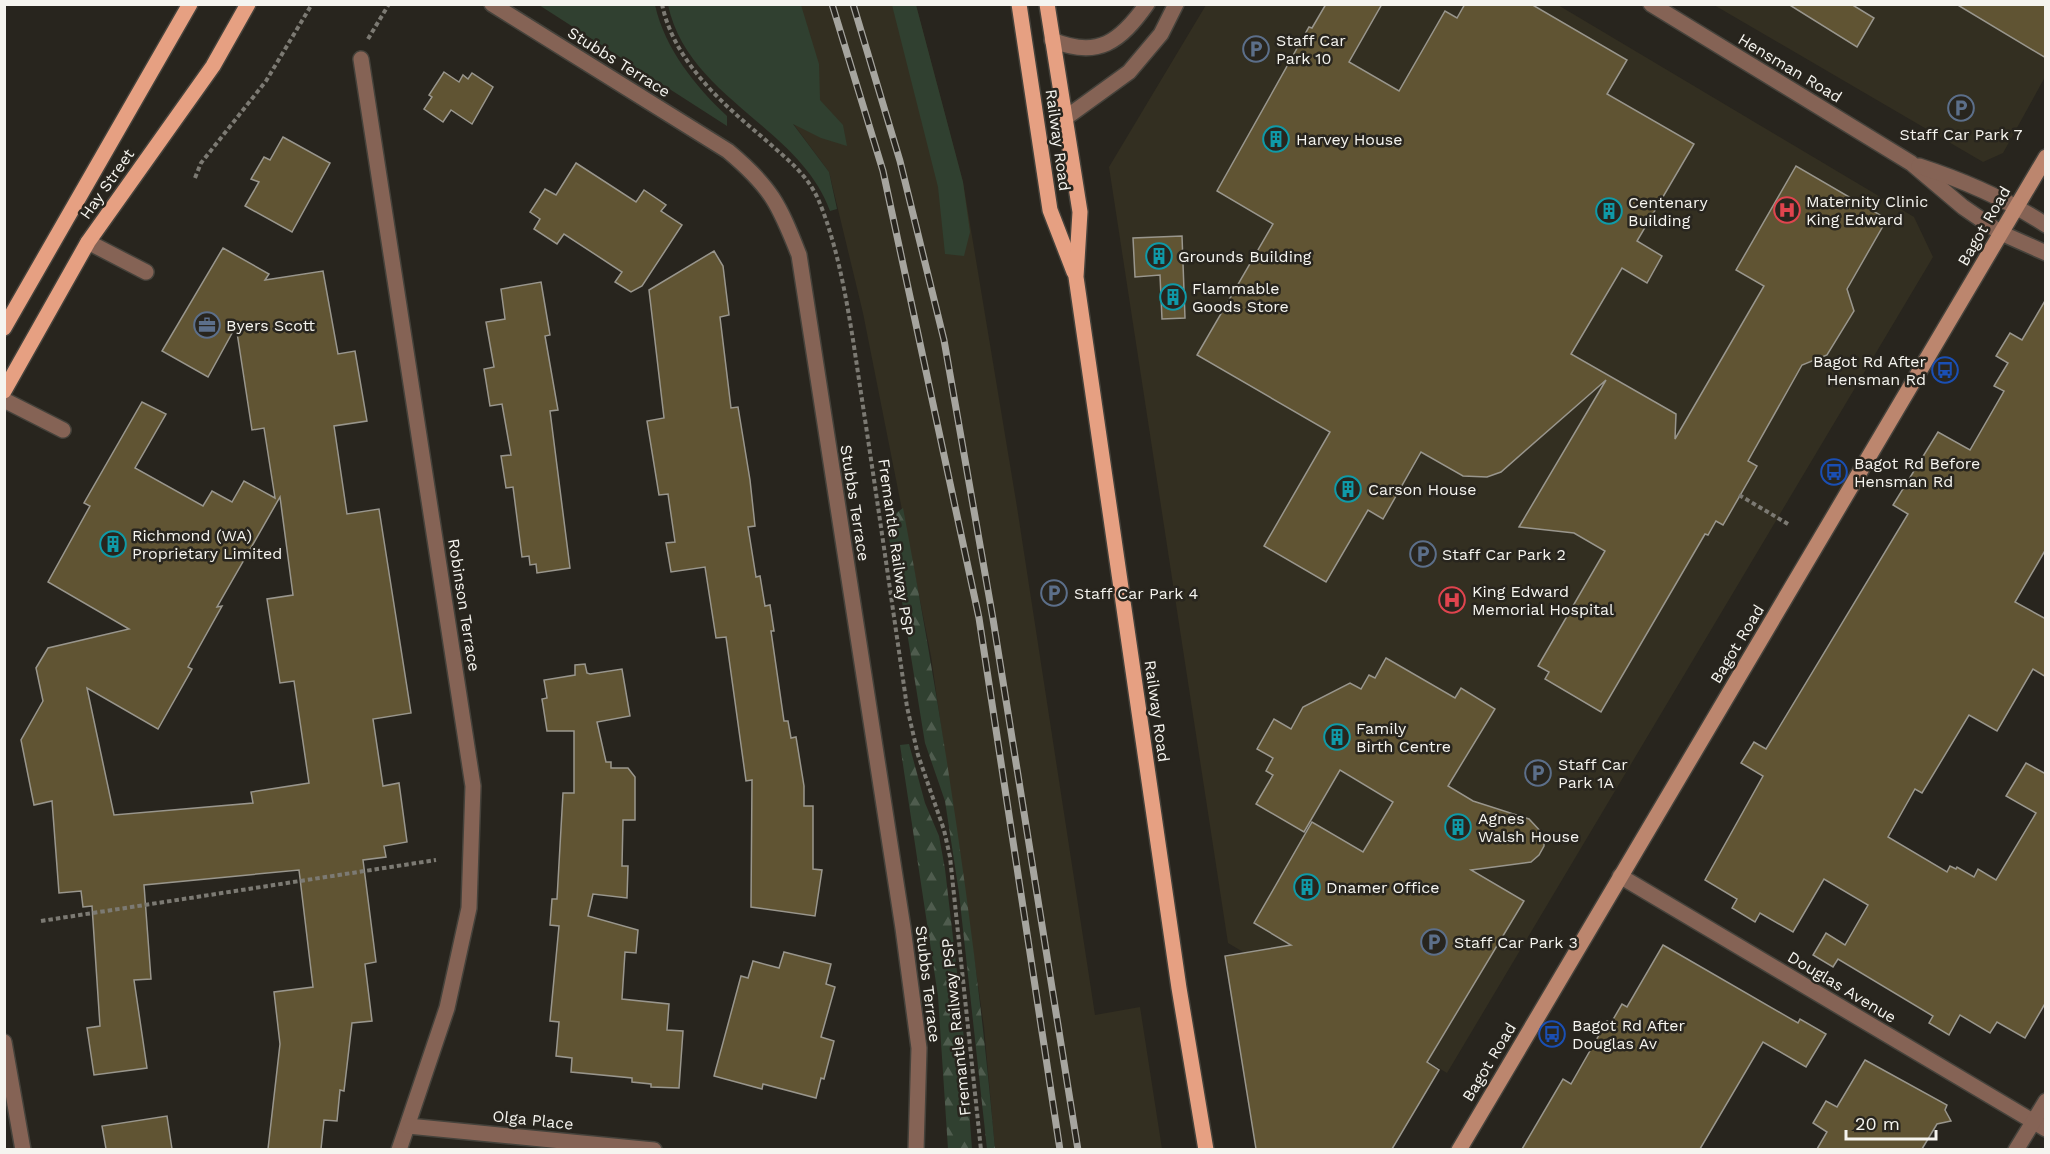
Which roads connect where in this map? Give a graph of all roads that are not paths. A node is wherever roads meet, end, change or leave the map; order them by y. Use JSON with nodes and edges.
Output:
{"nodes":[{"id":1,"x":190,"y":4,"type":"edge"},
{"id":2,"x":248,"y":4,"type":"edge"},
{"id":3,"x":1019,"y":4,"type":"edge"},
{"id":4,"x":1047,"y":4,"type":"edge"},
{"id":5,"x":1147,"y":4,"type":"edge"},
{"id":6,"x":1176,"y":4,"type":"edge"},
{"id":7,"x":1651,"y":4,"type":"edge"},
{"id":8,"x":496,"y":6,"type":"edge"},
{"id":9,"x":1052,"y":40,"type":"junction"},
{"id":10,"x":361,"y":59,"type":"road end"},
{"id":11,"x":1064,"y":119,"type":"junction"},
{"id":12,"x":2046,"y":157,"type":"edge"},
{"id":13,"x":1911,"y":163,"type":"junction"},
{"id":14,"x":2017,"y":205,"type":"junction"},
{"id":15,"x":2046,"y":225,"type":"edge"},
{"id":16,"x":2001,"y":233,"type":"junction"},
{"id":17,"x":88,"y":242,"type":"junction"},
{"id":18,"x":2046,"y":253,"type":"edge"},
{"id":19,"x":146,"y":272,"type":"dead end"},
{"id":20,"x":1076,"y":277,"type":"junction"},
{"id":21,"x":4,"y":328,"type":"edge"},
{"id":22,"x":4,"y":391,"type":"edge"},
{"id":23,"x":4,"y":400,"type":"edge"},
{"id":24,"x":63,"y":430,"type":"dead end"},
{"id":25,"x":1620,"y":876,"type":"junction"},
{"id":26,"x":4,"y":1042,"type":"edge"},
{"id":27,"x":2046,"y":1101,"type":"edge"},
{"id":28,"x":408,"y":1126,"type":"junction"},
{"id":29,"x":2039,"y":1126,"type":"edge"},
{"id":30,"x":23,"y":1149,"type":"edge"},
{"id":31,"x":399,"y":1149,"type":"edge"},
{"id":32,"x":638,"y":1149,"type":"edge"},
{"id":33,"x":654,"y":1149,"type":"edge"},
{"id":34,"x":916,"y":1149,"type":"edge"},
{"id":35,"x":1206,"y":1149,"type":"edge"},
{"id":36,"x":1459,"y":1149,"type":"edge"},
{"id":37,"x":2016,"y":1149,"type":"edge"}],
"edges":[{"from":1,"to":21,"type":"main road","name":"Hay Street"},
{"from":2,"to":17,"type":"main road","name":"Hay Street"},
{"from":3,"to":20,"type":"main road","name":"Railway Road"},
{"from":4,"to":9,"type":"main road","name":"Railway Road"},
{"from":5,"to":9,"type":"street"},
{"from":6,"to":11,"type":"street"},
{"from":7,"to":13,"type":"street","name":"Hensman Road"},
{"from":8,"to":34,"type":"street","name":"Stubbs Terrace"},
{"from":9,"to":11,"type":"main road","name":"Railway Road"},
{"from":10,"to":28,"type":"street","name":"Robinson Terrace"},
{"from":11,"to":20,"type":"main road","name":"Railway Road"},
{"from":12,"to":14,"type":"main road","name":"Bagot Road"},
{"from":13,"to":14,"type":"street","name":"Hensman Road"},
{"from":13,"to":16,"type":"street","name":"Hensman Road"},
{"from":14,"to":15,"type":"street","name":"Hensman Road"},
{"from":14,"to":16,"type":"main road","name":"Bagot Road"},
{"from":16,"to":18,"type":"street","name":"Hensman Road"},
{"from":16,"to":25,"type":"main road","name":"Bagot Road"},
{"from":17,"to":19,"type":"street"},
{"from":17,"to":22,"type":"main road","name":"Hay Street"},
{"from":20,"to":35,"type":"main road","name":"Railway Road"},
{"from":23,"to":24,"type":"street"},
{"from":25,"to":29,"type":"street","name":"Douglas Avenue"},
{"from":25,"to":36,"type":"main road","name":"Bagot Road"},
{"from":26,"to":30,"type":"street"},
{"from":27,"to":29,"type":"street"},
{"from":28,"to":31,"type":"street","name":"Robinson Terrace"},
{"from":28,"to":32,"type":"street","name":"Olga Place"},
{"from":29,"to":37,"type":"street"},
{"from":32,"to":33,"type":"street","name":"Olga Place"}]}
